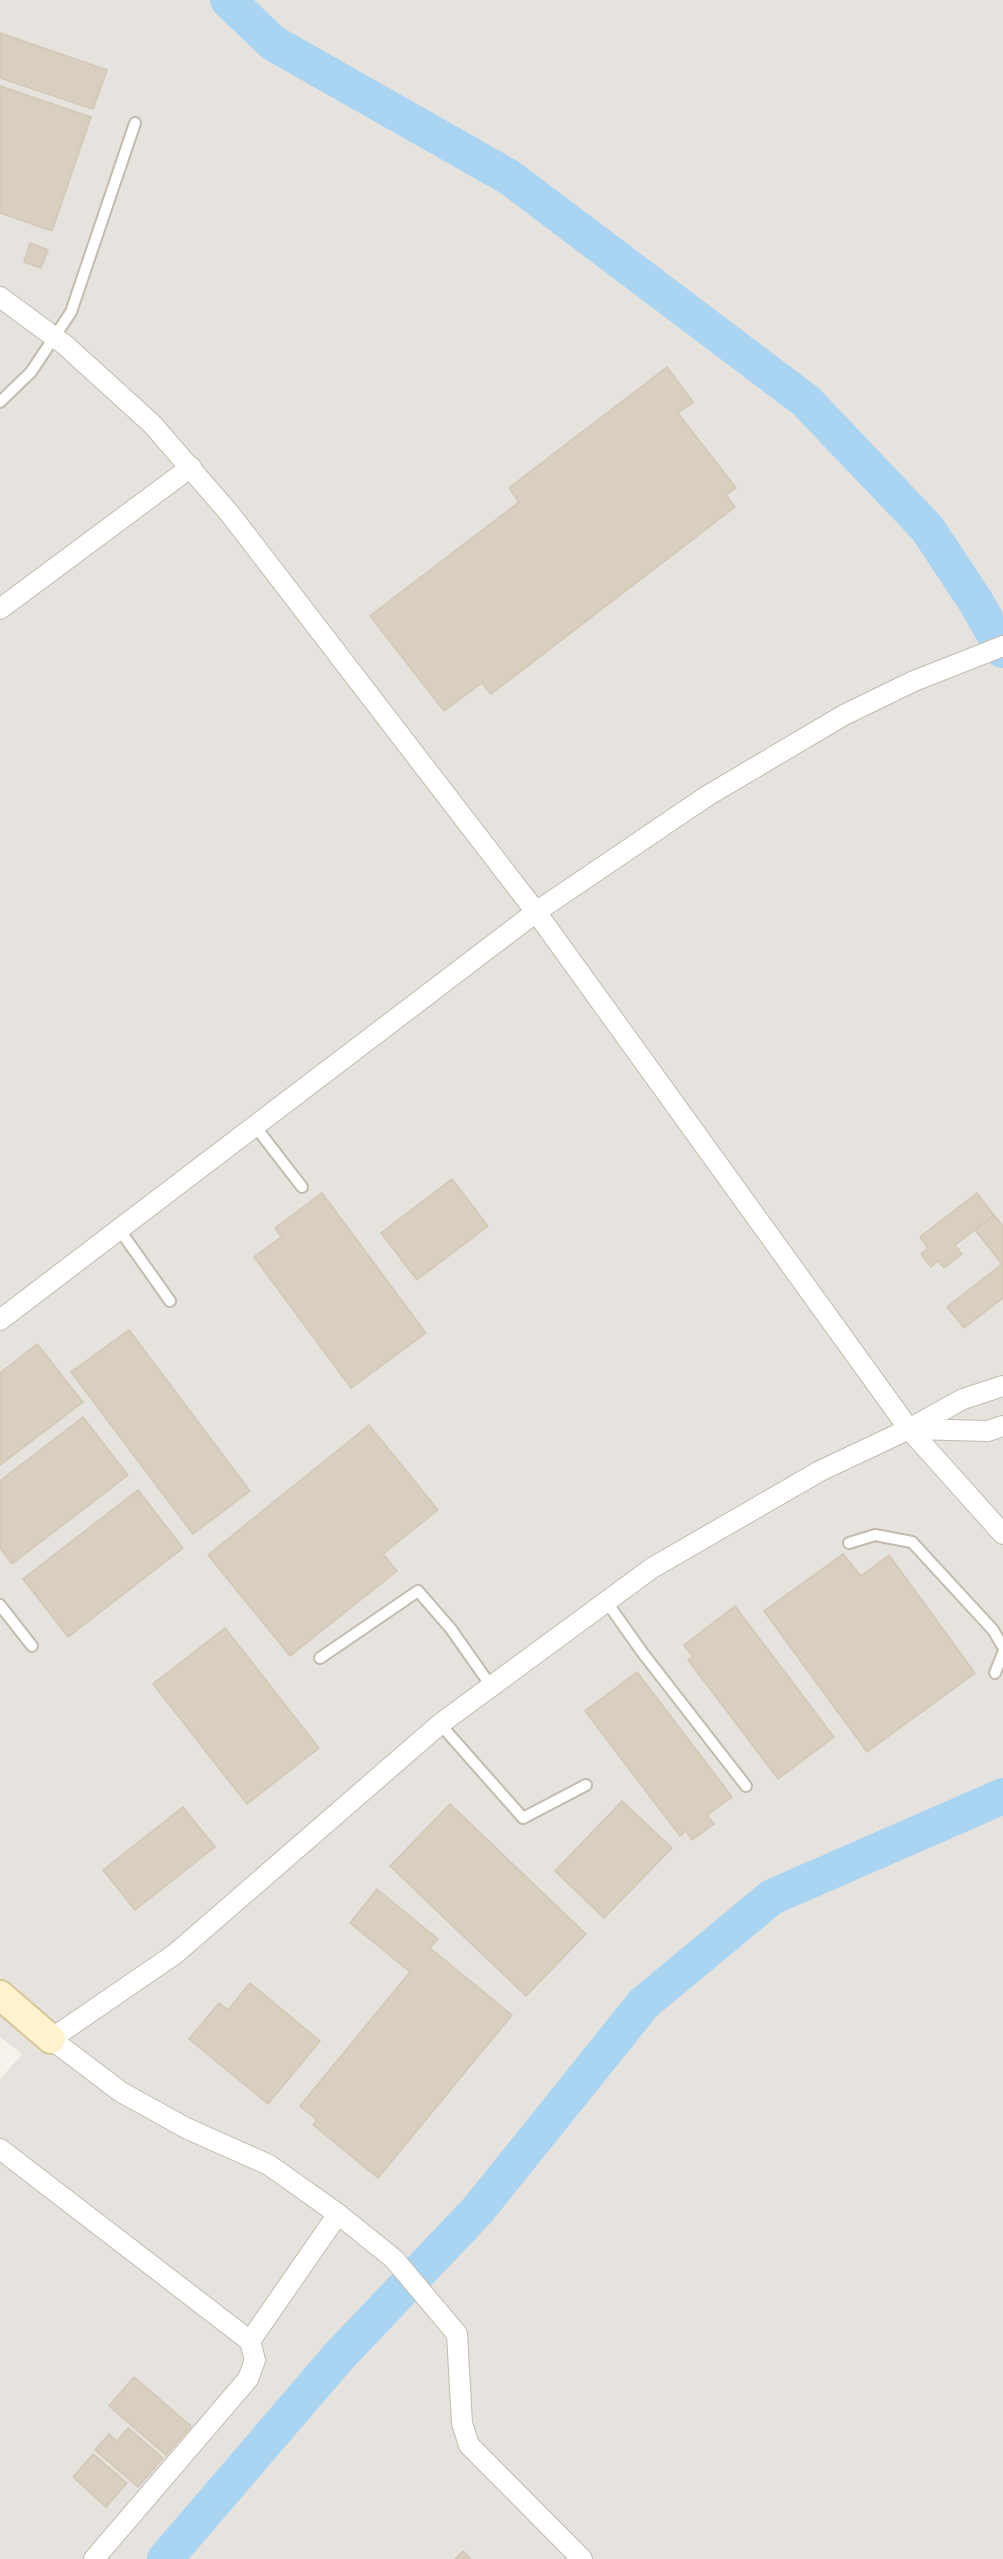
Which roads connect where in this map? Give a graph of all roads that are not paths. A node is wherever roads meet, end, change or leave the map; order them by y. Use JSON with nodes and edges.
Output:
{"nodes":[{"id":1,"x":135,"y":123,"type":"dead end"},
{"id":2,"x":0,"y":297,"type":"edge"},
{"id":3,"x":55,"y":337,"type":"junction"},
{"id":4,"x":0,"y":402,"type":"edge"},
{"id":5,"x":191,"y":467,"type":"junction"},
{"id":6,"x":0,"y":609,"type":"edge"},
{"id":7,"x":1003,"y":646,"type":"edge"},
{"id":8,"x":536,"y":912,"type":"junction"},
{"id":9,"x":255,"y":1126,"type":"junction"},
{"id":10,"x":302,"y":1186,"type":"dead end"},
{"id":11,"x":119,"y":1229,"type":"junction"},
{"id":12,"x":170,"y":1301,"type":"dead end"},
{"id":13,"x":0,"y":1320,"type":"edge"},
{"id":14,"x":1003,"y":1386,"type":"edge"},
{"id":15,"x":1003,"y":1425,"type":"edge"},
{"id":16,"x":909,"y":1429,"type":"junction"},
{"id":17,"x":1003,"y":1534,"type":"edge"},
{"id":18,"x":849,"y":1543,"type":"dead end"},
{"id":19,"x":606,"y":1601,"type":"junction"},
{"id":20,"x":0,"y":1605,"type":"edge"},
{"id":21,"x":1003,"y":1623,"type":"edge"},
{"id":22,"x":993,"y":1630,"type":"junction"},
{"id":23,"x":32,"y":1646,"type":"dead end"},
{"id":24,"x":1003,"y":1647,"type":"edge"},
{"id":25,"x":1003,"y":1653,"type":"edge"},
{"id":26,"x":320,"y":1658,"type":"dead end"},
{"id":27,"x":995,"y":1673,"type":"dead end"},
{"id":28,"x":491,"y":1686,"type":"junction"},
{"id":29,"x":440,"y":1724,"type":"junction"},
{"id":30,"x":586,"y":1785,"type":"dead end"},
{"id":31,"x":746,"y":1786,"type":"dead end"},
{"id":32,"x":0,"y":1995,"type":"edge"},
{"id":33,"x":51,"y":2039,"type":"junction"},
{"id":34,"x":0,"y":2149,"type":"edge"},
{"id":35,"x":339,"y":2214,"type":"junction"},
{"id":36,"x":250,"y":2341,"type":"junction"},
{"id":37,"x":94,"y":2559,"type":"edge"},
{"id":38,"x":582,"y":2559,"type":"edge"}],
"edges":[{"from":1,"to":3,"type":"lane"},
{"from":2,"to":3,"type":"street"},
{"from":3,"to":4,"type":"lane"},
{"from":3,"to":5,"type":"street"},
{"from":5,"to":6,"type":"street"},
{"from":5,"to":8,"type":"street"},
{"from":7,"to":8,"type":"street"},
{"from":8,"to":9,"type":"street"},
{"from":8,"to":16,"type":"street"},
{"from":9,"to":10,"type":"lane"},
{"from":9,"to":11,"type":"street"},
{"from":11,"to":12,"type":"lane"},
{"from":11,"to":13,"type":"street"},
{"from":14,"to":16,"type":"street"},
{"from":15,"to":16,"type":"street"},
{"from":16,"to":17,"type":"street"},
{"from":16,"to":19,"type":"street"},
{"from":18,"to":22,"type":"lane"},
{"from":19,"to":28,"type":"street"},
{"from":19,"to":31,"type":"lane"},
{"from":20,"to":23,"type":"lane"},
{"from":21,"to":22,"type":"lane"},
{"from":22,"to":24,"type":"lane"},
{"from":25,"to":27,"type":"lane"},
{"from":26,"to":28,"type":"lane"},
{"from":28,"to":29,"type":"street"},
{"from":29,"to":30,"type":"lane"},
{"from":29,"to":33,"type":"street"},
{"from":32,"to":33,"type":"street"},
{"from":33,"to":35,"type":"street"},
{"from":34,"to":36,"type":"street"},
{"from":35,"to":36,"type":"street"},
{"from":35,"to":38,"type":"street"},
{"from":36,"to":37,"type":"street"}]}
